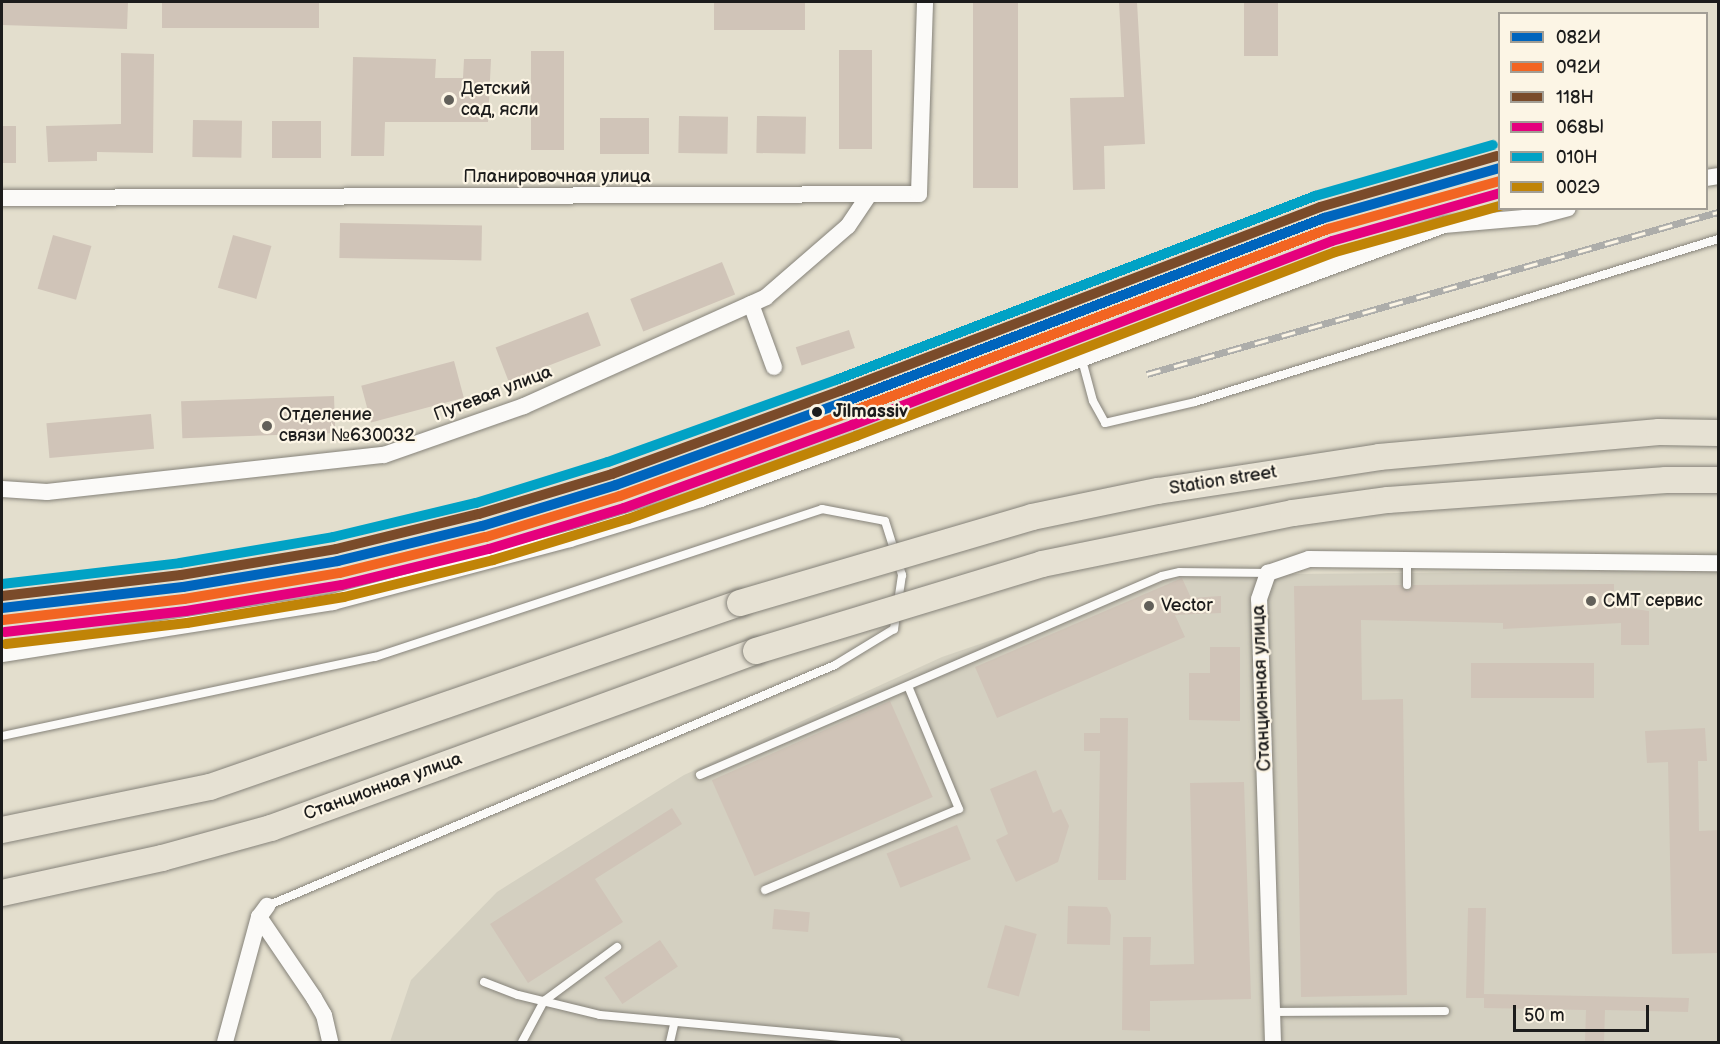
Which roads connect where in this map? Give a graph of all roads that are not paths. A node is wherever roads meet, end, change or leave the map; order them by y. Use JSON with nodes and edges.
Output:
{"nodes":[{"id":1,"x":925,"y":2,"type":"edge"},
{"id":2,"x":869,"y":195,"type":"junction"},
{"id":3,"x":2,"y":198,"type":"edge"},
{"id":4,"x":1561,"y":210,"type":"edge"},
{"id":5,"x":1719,"y":239,"type":"edge"},
{"id":6,"x":751,"y":304,"type":"junction"},
{"id":7,"x":1082,"y":360,"type":"junction"},
{"id":8,"x":774,"y":367,"type":"dead end"},
{"id":9,"x":1719,"y":433,"type":"edge"},
{"id":10,"x":1719,"y":480,"type":"edge"},
{"id":11,"x":2,"y":489,"type":"edge"},
{"id":12,"x":1407,"y":559,"type":"junction"},
{"id":13,"x":1719,"y":563,"type":"edge"},
{"id":14,"x":1268,"y":573,"type":"junction"},
{"id":15,"x":1407,"y":585,"type":"dead end"},
{"id":16,"x":2,"y":654,"type":"edge"},
{"id":17,"x":908,"y":686,"type":"junction"},
{"id":18,"x":2,"y":736,"type":"edge"},
{"id":19,"x":700,"y":775,"type":"dead end"},
{"id":20,"x":2,"y":830,"type":"edge"},
{"id":21,"x":765,"y":890,"type":"dead end"},
{"id":22,"x":2,"y":892,"type":"edge"},
{"id":23,"x":263,"y":911,"type":"junction"},
{"id":24,"x":617,"y":946,"type":"dead end"},
{"id":25,"x":484,"y":982,"type":"dead end"},
{"id":26,"x":544,"y":1001,"type":"junction"},
{"id":27,"x":1445,"y":1011,"type":"dead end"},
{"id":28,"x":1273,"y":1012,"type":"junction"},
{"id":29,"x":674,"y":1024,"type":"junction"},
{"id":30,"x":225,"y":1042,"type":"edge"},
{"id":31,"x":330,"y":1042,"type":"edge"},
{"id":32,"x":522,"y":1042,"type":"edge"},
{"id":33,"x":670,"y":1042,"type":"edge"},
{"id":34,"x":897,"y":1042,"type":"edge"},
{"id":35,"x":1274,"y":1042,"type":"edge"}],
"edges":[{"from":1,"to":2,"type":"street","name":"Планировочная улица"},
{"from":2,"to":3,"type":"street","name":"Планировочная улица"},
{"from":2,"to":6,"type":"street","name":"Путевая улица"},
{"from":4,"to":7,"type":"street"},
{"from":5,"to":7,"type":"lane"},
{"from":6,"to":8,"type":"street"},
{"from":6,"to":11,"type":"street","name":"Путевая улица"},
{"from":7,"to":16,"type":"street"},
{"from":9,"to":20,"type":"main road","name":"Station street","bridge":true},
{"from":10,"to":22,"type":"main road","bridge":true},
{"from":12,"to":13,"type":"street"},
{"from":12,"to":14,"type":"street"},
{"from":12,"to":15,"type":"lane"},
{"from":14,"to":17,"type":"lane"},
{"from":14,"to":28,"type":"street","name":"Станционная улица"},
{"from":17,"to":19,"type":"lane"},
{"from":17,"to":21,"type":"lane"},
{"from":18,"to":23,"type":"lane"},
{"from":23,"to":30,"type":"street"},
{"from":23,"to":31,"type":"street"},
{"from":24,"to":26,"type":"lane"},
{"from":25,"to":26,"type":"lane"},
{"from":26,"to":29,"type":"lane"},
{"from":26,"to":32,"type":"lane"},
{"from":27,"to":28,"type":"lane"},
{"from":28,"to":35,"type":"street","name":"Станционная улица"},
{"from":29,"to":33,"type":"lane"},
{"from":29,"to":34,"type":"lane"}]}
